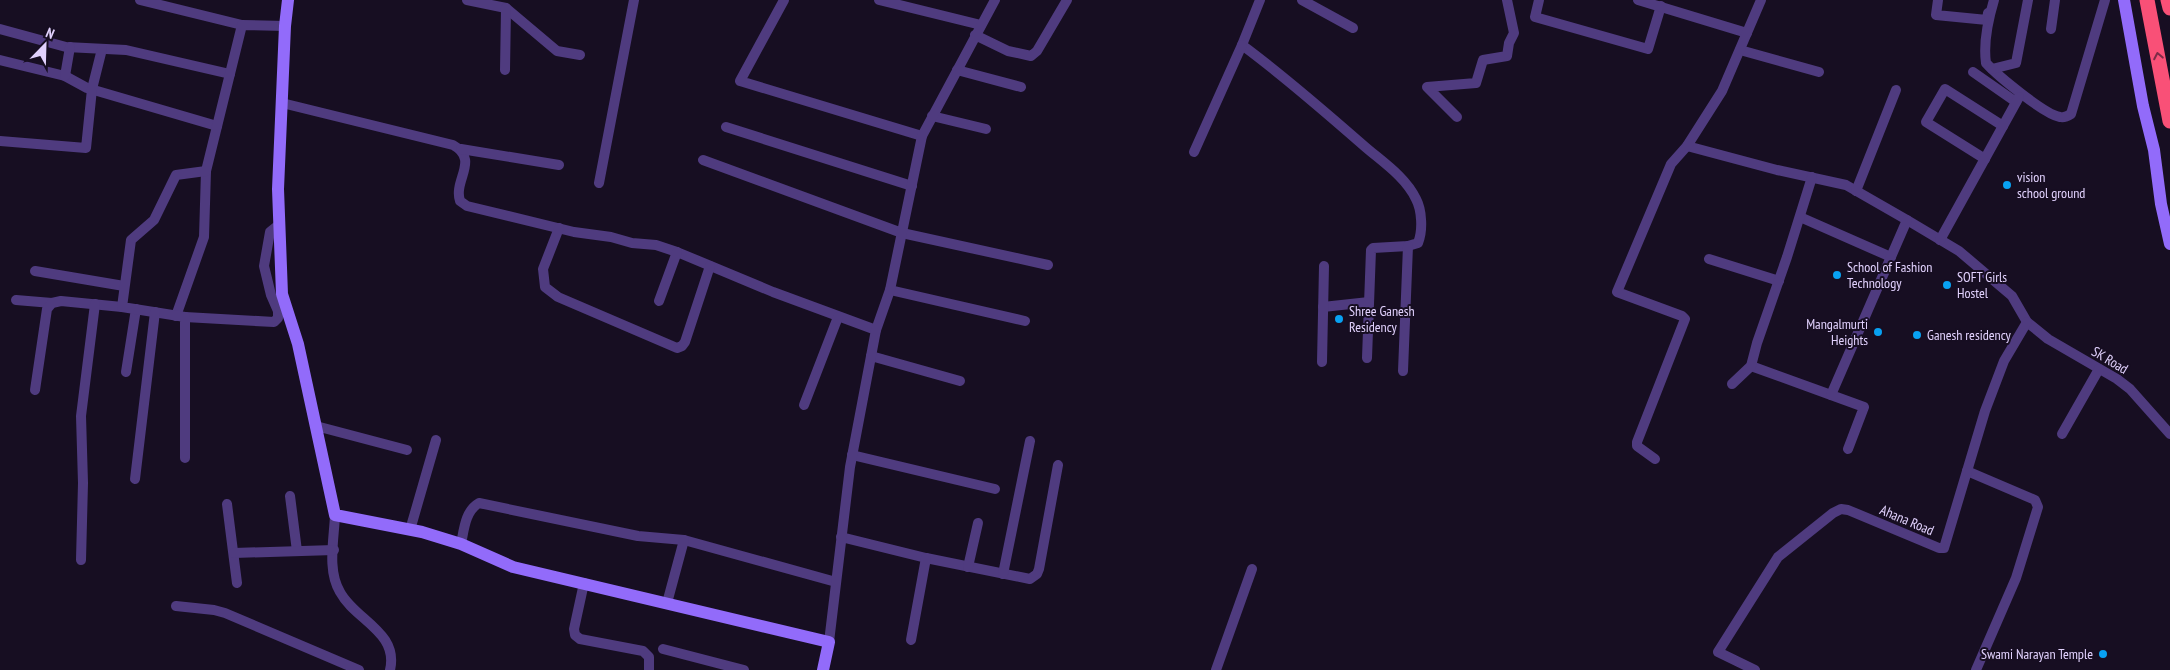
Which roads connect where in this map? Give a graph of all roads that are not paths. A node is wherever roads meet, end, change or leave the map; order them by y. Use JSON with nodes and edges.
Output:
{"nodes":[{"id":1,"x":140,"y":0,"type":"edge"},
{"id":2,"x":288,"y":0,"type":"edge"},
{"id":3,"x":467,"y":0,"type":"edge"},
{"id":4,"x":634,"y":0,"type":"edge"},
{"id":5,"x":784,"y":0,"type":"edge"},
{"id":6,"x":879,"y":0,"type":"edge"},
{"id":7,"x":995,"y":0,"type":"edge"},
{"id":8,"x":1067,"y":0,"type":"edge"},
{"id":9,"x":1260,"y":0,"type":"edge"},
{"id":10,"x":1302,"y":0,"type":"edge"},
{"id":11,"x":1506,"y":0,"type":"edge"},
{"id":12,"x":1538,"y":0,"type":"edge"},
{"id":13,"x":1638,"y":0,"type":"edge"},
{"id":14,"x":1761,"y":0,"type":"edge"},
{"id":15,"x":1938,"y":0,"type":"edge"},
{"id":16,"x":1990,"y":0,"type":"edge"},
{"id":17,"x":1994,"y":0,"type":"edge"},
{"id":18,"x":2028,"y":0,"type":"edge"},
{"id":19,"x":2055,"y":0,"type":"edge"},
{"id":20,"x":2104,"y":0,"type":"edge"},
{"id":21,"x":2124,"y":0,"type":"edge"},
{"id":22,"x":2147,"y":0,"type":"edge"},
{"id":23,"x":2168,"y":0,"type":"edge"},
{"id":24,"x":1661,"y":6,"type":"junction"},
{"id":25,"x":506,"y":8,"type":"junction"},
{"id":26,"x":2170,"y":8,"type":"edge"},
{"id":27,"x":1987,"y":20,"type":"junction"},
{"id":28,"x":242,"y":24,"type":"junction"},
{"id":29,"x":981,"y":25,"type":"junction"},
{"id":30,"x":285,"y":26,"type":"junction"},
{"id":31,"x":0,"y":28,"type":"edge"},
{"id":32,"x":1354,"y":28,"type":"dead end"},
{"id":33,"x":2051,"y":29,"type":"dead end"},
{"id":34,"x":1747,"y":33,"type":"junction"},
{"id":35,"x":975,"y":35,"type":"junction"},
{"id":36,"x":1242,"y":45,"type":"junction"},
{"id":37,"x":70,"y":47,"type":"junction"},
{"id":38,"x":102,"y":49,"type":"junction"},
{"id":39,"x":1740,"y":50,"type":"junction"},
{"id":40,"x":580,"y":56,"type":"dead end"},
{"id":41,"x":0,"y":60,"type":"edge"},
{"id":42,"x":1992,"y":69,"type":"junction"},
{"id":43,"x":506,"y":70,"type":"dead end"},
{"id":44,"x":957,"y":70,"type":"junction"},
{"id":45,"x":1819,"y":72,"type":"dead end"},
{"id":46,"x":1973,"y":72,"type":"dead end"},
{"id":47,"x":230,"y":74,"type":"junction"},
{"id":48,"x":65,"y":76,"type":"junction"},
{"id":49,"x":1021,"y":87,"type":"dead end"},
{"id":50,"x":92,"y":89,"type":"junction"},
{"id":51,"x":1896,"y":90,"type":"dead end"},
{"id":52,"x":282,"y":103,"type":"junction"},
{"id":53,"x":932,"y":116,"type":"junction"},
{"id":54,"x":1457,"y":117,"type":"dead end"},
{"id":55,"x":2170,"y":121,"type":"edge"},
{"id":56,"x":217,"y":126,"type":"junction"},
{"id":57,"x":2003,"y":126,"type":"junction"},
{"id":58,"x":726,"y":128,"type":"dead end"},
{"id":59,"x":986,"y":129,"type":"dead end"},
{"id":60,"x":922,"y":136,"type":"junction"},
{"id":61,"x":0,"y":141,"type":"edge"},
{"id":62,"x":1687,"y":146,"type":"junction"},
{"id":63,"x":461,"y":149,"type":"junction"},
{"id":64,"x":1194,"y":152,"type":"dead end"},
{"id":65,"x":1985,"y":159,"type":"junction"},
{"id":66,"x":703,"y":160,"type":"dead end"},
{"id":67,"x":560,"y":165,"type":"dead end"},
{"id":68,"x":206,"y":171,"type":"junction"},
{"id":69,"x":1812,"y":177,"type":"junction"},
{"id":70,"x":598,"y":183,"type":"dead end"},
{"id":71,"x":912,"y":186,"type":"junction"},
{"id":72,"x":1856,"y":191,"type":"junction"},
{"id":73,"x":1800,"y":216,"type":"junction"},
{"id":74,"x":1907,"y":220,"type":"junction"},
{"id":75,"x":280,"y":224,"type":"junction"},
{"id":76,"x":559,"y":228,"type":"junction"},
{"id":77,"x":902,"y":233,"type":"junction"},
{"id":78,"x":1940,"y":240,"type":"junction"},
{"id":79,"x":2170,"y":244,"type":"edge"},
{"id":80,"x":1408,"y":246,"type":"junction"},
{"id":81,"x":677,"y":252,"type":"junction"},
{"id":82,"x":1891,"y":257,"type":"junction"},
{"id":83,"x":1709,"y":259,"type":"dead end"},
{"id":84,"x":1048,"y":265,"type":"dead end"},
{"id":85,"x":710,"y":266,"type":"junction"},
{"id":86,"x":1324,"y":266,"type":"dead end"},
{"id":87,"x":35,"y":271,"type":"dead end"},
{"id":88,"x":1779,"y":281,"type":"junction"},
{"id":89,"x":124,"y":286,"type":"junction"},
{"id":90,"x":890,"y":290,"type":"junction"},
{"id":91,"x":16,"y":300,"type":"dead end"},
{"id":92,"x":659,"y":301,"type":"dead end"},
{"id":93,"x":1369,"y":302,"type":"junction"},
{"id":94,"x":52,"y":303,"type":"junction"},
{"id":95,"x":95,"y":304,"type":"junction"},
{"id":96,"x":122,"y":307,"type":"junction"},
{"id":97,"x":1323,"y":307,"type":"junction"},
{"id":98,"x":136,"y":309,"type":"junction"},
{"id":99,"x":155,"y":312,"type":"junction"},
{"id":100,"x":180,"y":316,"type":"junction"},
{"id":101,"x":838,"y":317,"type":"junction"},
{"id":102,"x":1025,"y":321,"type":"dead end"},
{"id":103,"x":2027,"y":322,"type":"junction"},
{"id":104,"x":876,"y":330,"type":"junction"},
{"id":105,"x":870,"y":356,"type":"junction"},
{"id":106,"x":1367,"y":358,"type":"dead end"},
{"id":107,"x":1322,"y":362,"type":"dead end"},
{"id":108,"x":1750,"y":366,"type":"junction"},
{"id":109,"x":2099,"y":369,"type":"junction"},
{"id":110,"x":1403,"y":371,"type":"dead end"},
{"id":111,"x":126,"y":372,"type":"dead end"},
{"id":112,"x":960,"y":381,"type":"dead end"},
{"id":113,"x":1732,"y":384,"type":"dead end"},
{"id":114,"x":35,"y":390,"type":"dead end"},
{"id":115,"x":1831,"y":395,"type":"junction"},
{"id":116,"x":804,"y":404,"type":"dead end"},
{"id":117,"x":316,"y":426,"type":"junction"},
{"id":118,"x":2062,"y":434,"type":"dead end"},
{"id":119,"x":2170,"y":434,"type":"edge"},
{"id":120,"x":436,"y":440,"type":"dead end"},
{"id":121,"x":1030,"y":441,"type":"dead end"},
{"id":122,"x":1848,"y":449,"type":"dead end"},
{"id":123,"x":407,"y":450,"type":"dead end"},
{"id":124,"x":852,"y":455,"type":"junction"},
{"id":125,"x":185,"y":458,"type":"dead end"},
{"id":126,"x":1655,"y":459,"type":"dead end"},
{"id":127,"x":1058,"y":466,"type":"dead end"},
{"id":128,"x":1967,"y":470,"type":"junction"},
{"id":129,"x":135,"y":479,"type":"dead end"},
{"id":130,"x":995,"y":489,"type":"dead end"},
{"id":131,"x":290,"y":496,"type":"dead end"},
{"id":132,"x":227,"y":504,"type":"dead end"},
{"id":133,"x":335,"y":515,"type":"junction"},
{"id":134,"x":978,"y":523,"type":"dead end"},
{"id":135,"x":410,"y":530,"type":"junction"},
{"id":136,"x":841,"y":537,"type":"junction"},
{"id":137,"x":684,"y":540,"type":"junction"},
{"id":138,"x":461,"y":544,"type":"junction"},
{"id":139,"x":334,"y":550,"type":"junction"},
{"id":140,"x":297,"y":551,"type":"junction"},
{"id":141,"x":234,"y":552,"type":"junction"},
{"id":142,"x":926,"y":558,"type":"junction"},
{"id":143,"x":81,"y":560,"type":"dead end"},
{"id":144,"x":968,"y":566,"type":"junction"},
{"id":145,"x":1252,"y":569,"type":"dead end"},
{"id":146,"x":1003,"y":574,"type":"junction"},
{"id":147,"x":836,"y":582,"type":"junction"},
{"id":148,"x":237,"y":583,"type":"dead end"},
{"id":149,"x":584,"y":583,"type":"junction"},
{"id":150,"x":667,"y":603,"type":"junction"},
{"id":151,"x":176,"y":606,"type":"dead end"},
{"id":152,"x":911,"y":640,"type":"dead end"},
{"id":153,"x":830,"y":642,"type":"junction"},
{"id":154,"x":663,"y":649,"type":"dead end"},
{"id":155,"x":359,"y":670,"type":"edge"},
{"id":156,"x":390,"y":670,"type":"edge"},
{"id":157,"x":649,"y":670,"type":"edge"},
{"id":158,"x":744,"y":670,"type":"edge"},
{"id":159,"x":823,"y":670,"type":"edge"},
{"id":160,"x":1216,"y":670,"type":"edge"},
{"id":161,"x":1755,"y":670,"type":"edge"},
{"id":162,"x":1976,"y":670,"type":"edge"}],
"edges":[{"from":1,"to":28,"type":"street"},
{"from":2,"to":30,"type":"street"},
{"from":3,"to":25,"type":"street"},
{"from":4,"to":70,"type":"street"},
{"from":5,"to":60,"type":"street"},
{"from":6,"to":29,"type":"street"},
{"from":7,"to":29,"type":"street"},
{"from":8,"to":35,"type":"street"},
{"from":9,"to":36,"type":"street"},
{"from":10,"to":32,"type":"street"},
{"from":11,"to":54,"type":"street"},
{"from":12,"to":24,"type":"street"},
{"from":13,"to":24,"type":"street"},
{"from":14,"to":34,"type":"street"},
{"from":15,"to":27,"type":"street"},
{"from":16,"to":27,"type":"street"},
{"from":17,"to":27,"type":"street"},
{"from":18,"to":42,"type":"street"},
{"from":19,"to":33,"type":"street"},
{"from":20,"to":42,"type":"street"},
{"from":21,"to":79,"type":"street"},
{"from":55,"to":22,"type":"highway","one_way":true},
{"from":23,"to":26,"type":"highway"},
{"from":24,"to":34,"type":"street"},
{"from":25,"to":40,"type":"street"},
{"from":25,"to":43,"type":"street"},
{"from":27,"to":42,"type":"street"},
{"from":28,"to":30,"type":"street"},
{"from":28,"to":47,"type":"street"},
{"from":29,"to":35,"type":"street"},
{"from":30,"to":52,"type":"street"},
{"from":31,"to":37,"type":"street"},
{"from":34,"to":39,"type":"street"},
{"from":35,"to":44,"type":"street"},
{"from":36,"to":64,"type":"street"},
{"from":36,"to":80,"type":"street"},
{"from":37,"to":38,"type":"street"},
{"from":37,"to":48,"type":"street"},
{"from":38,"to":47,"type":"street"},
{"from":38,"to":50,"type":"street"},
{"from":39,"to":45,"type":"street"},
{"from":39,"to":62,"type":"street"},
{"from":41,"to":48,"type":"street"},
{"from":44,"to":49,"type":"street"},
{"from":44,"to":53,"type":"street"},
{"from":46,"to":57,"type":"street"},
{"from":47,"to":56,"type":"street"},
{"from":48,"to":50,"type":"street"},
{"from":50,"to":56,"type":"street"},
{"from":50,"to":61,"type":"street"},
{"from":51,"to":72,"type":"street"},
{"from":52,"to":63,"type":"street"},
{"from":52,"to":75,"type":"street"},
{"from":53,"to":59,"type":"street"},
{"from":53,"to":60,"type":"street"},
{"from":56,"to":68,"type":"street"},
{"from":57,"to":65,"type":"street"},
{"from":57,"to":65,"type":"street"},
{"from":58,"to":71,"type":"street"},
{"from":60,"to":71,"type":"street"},
{"from":62,"to":69,"type":"street"},
{"from":62,"to":126,"type":"street"},
{"from":63,"to":67,"type":"street"},
{"from":63,"to":76,"type":"street"},
{"from":65,"to":78,"type":"street"},
{"from":66,"to":77,"type":"street"},
{"from":68,"to":89,"type":"street"},
{"from":68,"to":100,"type":"street"},
{"from":69,"to":72,"type":"street"},
{"from":69,"to":73,"type":"street"},
{"from":71,"to":77,"type":"street"},
{"from":72,"to":74,"type":"street"},
{"from":73,"to":82,"type":"street"},
{"from":73,"to":88,"type":"street"},
{"from":74,"to":78,"type":"street"},
{"from":74,"to":82,"type":"street"},
{"from":75,"to":100,"type":"street"},
{"from":75,"to":117,"type":"street"},
{"from":76,"to":81,"type":"street"},
{"from":76,"to":85,"type":"street"},
{"from":77,"to":84,"type":"street"},
{"from":77,"to":90,"type":"street"},
{"from":78,"to":103,"type":"street"},
{"from":80,"to":93,"type":"street"},
{"from":80,"to":110,"type":"street"},
{"from":81,"to":85,"type":"street"},
{"from":81,"to":92,"type":"street"},
{"from":82,"to":115,"type":"street"},
{"from":83,"to":88,"type":"street"},
{"from":85,"to":101,"type":"street"},
{"from":86,"to":97,"type":"street"},
{"from":87,"to":89,"type":"street"},
{"from":88,"to":108,"type":"street"},
{"from":89,"to":96,"type":"street"},
{"from":90,"to":102,"type":"street"},
{"from":90,"to":104,"type":"street"},
{"from":91,"to":94,"type":"street"},
{"from":93,"to":97,"type":"street"},
{"from":93,"to":106,"type":"street"},
{"from":94,"to":95,"type":"street"},
{"from":94,"to":114,"type":"street"},
{"from":95,"to":96,"type":"street"},
{"from":95,"to":143,"type":"street"},
{"from":96,"to":98,"type":"street"},
{"from":97,"to":107,"type":"street"},
{"from":98,"to":99,"type":"street"},
{"from":98,"to":111,"type":"street"},
{"from":99,"to":100,"type":"street"},
{"from":99,"to":129,"type":"street"},
{"from":100,"to":125,"type":"street"},
{"from":101,"to":104,"type":"street"},
{"from":101,"to":116,"type":"street"},
{"from":103,"to":109,"type":"street","name":"SK Road"},
{"from":103,"to":128,"type":"street","name":"Ahana Road"},
{"from":104,"to":105,"type":"street"},
{"from":105,"to":112,"type":"street"},
{"from":105,"to":124,"type":"street"},
{"from":108,"to":113,"type":"street"},
{"from":108,"to":115,"type":"street"},
{"from":109,"to":118,"type":"street"},
{"from":109,"to":119,"type":"street","name":"SK Road"},
{"from":115,"to":122,"type":"street"},
{"from":117,"to":123,"type":"street"},
{"from":117,"to":133,"type":"street"},
{"from":120,"to":135,"type":"street"},
{"from":121,"to":146,"type":"street"},
{"from":124,"to":130,"type":"street"},
{"from":124,"to":136,"type":"street"},
{"from":127,"to":146,"type":"street"},
{"from":128,"to":161,"type":"street","name":"Ahana Road"},
{"from":128,"to":162,"type":"street"},
{"from":131,"to":140,"type":"street"},
{"from":132,"to":141,"type":"street"},
{"from":133,"to":135,"type":"street"},
{"from":133,"to":139,"type":"street"},
{"from":134,"to":144,"type":"street"},
{"from":135,"to":138,"type":"street"},
{"from":136,"to":142,"type":"street"},
{"from":136,"to":147,"type":"street"},
{"from":137,"to":138,"type":"street"},
{"from":137,"to":147,"type":"street"},
{"from":137,"to":150,"type":"street"},
{"from":138,"to":149,"type":"street"},
{"from":139,"to":140,"type":"street"},
{"from":139,"to":156,"type":"street"},
{"from":140,"to":141,"type":"street"},
{"from":141,"to":148,"type":"street"},
{"from":142,"to":144,"type":"street"},
{"from":142,"to":152,"type":"street"},
{"from":144,"to":146,"type":"street"},
{"from":145,"to":160,"type":"street"},
{"from":147,"to":153,"type":"street"},
{"from":149,"to":150,"type":"street"},
{"from":149,"to":157,"type":"street"},
{"from":150,"to":153,"type":"street"},
{"from":151,"to":155,"type":"street"},
{"from":153,"to":159,"type":"street"},
{"from":154,"to":158,"type":"street"}]}
